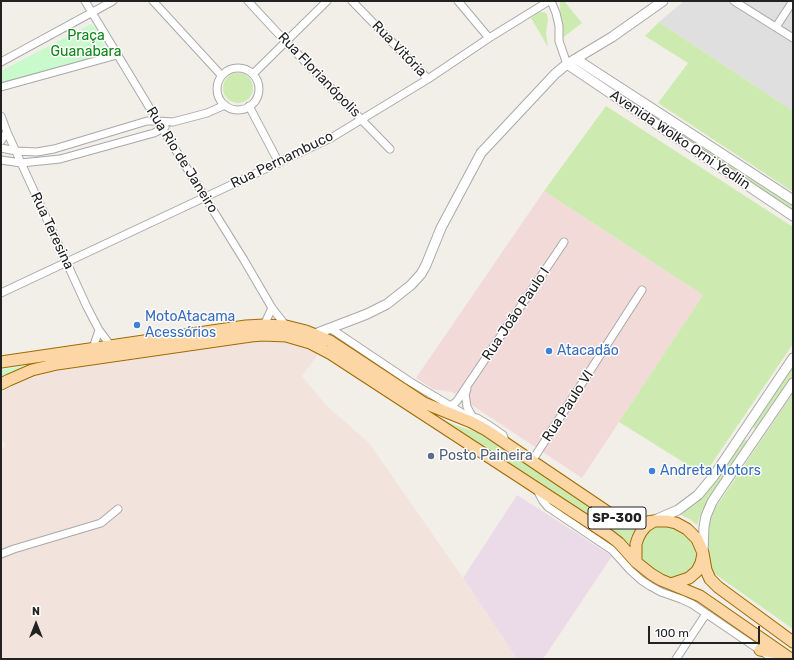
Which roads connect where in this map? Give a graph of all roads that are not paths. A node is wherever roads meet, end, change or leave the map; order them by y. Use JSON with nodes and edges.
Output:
{"nodes":[{"id":1,"x":85,"y":1,"type":"edge"},
{"id":2,"x":113,"y":1,"type":"edge"},
{"id":3,"x":153,"y":1,"type":"edge"},
{"id":4,"x":248,"y":1,"type":"edge"},
{"id":5,"x":327,"y":1,"type":"edge"},
{"id":6,"x":352,"y":1,"type":"edge"},
{"id":7,"x":458,"y":1,"type":"edge"},
{"id":8,"x":550,"y":1,"type":"edge"},
{"id":9,"x":663,"y":1,"type":"edge"},
{"id":10,"x":734,"y":1,"type":"edge"},
{"id":11,"x":793,"y":1,"type":"edge"},
{"id":12,"x":92,"y":13,"type":"junction"},
{"id":13,"x":776,"y":27,"type":"junction"},
{"id":14,"x":489,"y":38,"type":"junction"},
{"id":15,"x":793,"y":38,"type":"edge"},
{"id":16,"x":286,"y":42,"type":"junction"},
{"id":17,"x":563,"y":54,"type":"junction"},
{"id":18,"x":118,"y":55,"type":"junction"},
{"id":19,"x":576,"y":59,"type":"junction"},
{"id":20,"x":1,"y":62,"type":"edge"},
{"id":21,"x":567,"y":64,"type":"junction"},
{"id":22,"x":253,"y":74,"type":"junction"},
{"id":23,"x":221,"y":75,"type":"junction"},
{"id":24,"x":428,"y":79,"type":"junction"},
{"id":25,"x":1,"y":87,"type":"edge"},
{"id":26,"x":225,"y":105,"type":"junction"},
{"id":27,"x":249,"y":106,"type":"junction"},
{"id":28,"x":1,"y":116,"type":"edge"},
{"id":29,"x":361,"y":119,"type":"junction"},
{"id":30,"x":158,"y":121,"type":"junction"},
{"id":31,"x":173,"y":122,"type":"junction"},
{"id":32,"x":163,"y":129,"type":"junction"},
{"id":33,"x":7,"y":132,"type":"junction"},
{"id":34,"x":1,"y":140,"type":"edge"},
{"id":35,"x":1,"y":148,"type":"edge"},
{"id":36,"x":390,"y":149,"type":"dead end"},
{"id":37,"x":16,"y":151,"type":"junction"},
{"id":38,"x":1,"y":160,"type":"edge"},
{"id":39,"x":21,"y":163,"type":"junction"},
{"id":40,"x":279,"y":163,"type":"junction"},
{"id":41,"x":205,"y":197,"type":"junction"},
{"id":42,"x":793,"y":200,"type":"edge"},
{"id":43,"x":793,"y":216,"type":"edge"},
{"id":44,"x":564,"y":242,"type":"dead end"},
{"id":45,"x":66,"y":262,"type":"junction"},
{"id":46,"x":642,"y":290,"type":"dead end"},
{"id":47,"x":1,"y":293,"type":"edge"},
{"id":48,"x":272,"y":308,"type":"junction"},
{"id":49,"x":264,"y":325,"type":"junction"},
{"id":50,"x":286,"y":326,"type":"junction"},
{"id":51,"x":330,"y":328,"type":"junction"},
{"id":52,"x":99,"y":330,"type":"junction"},
{"id":53,"x":315,"y":334,"type":"junction"},
{"id":54,"x":111,"y":346,"type":"junction"},
{"id":55,"x":93,"y":348,"type":"junction"},
{"id":56,"x":793,"y":358,"type":"edge"},
{"id":57,"x":1,"y":362,"type":"edge"},
{"id":58,"x":793,"y":383,"type":"edge"},
{"id":59,"x":1,"y":384,"type":"edge"},
{"id":60,"x":467,"y":386,"type":"junction"},
{"id":61,"x":447,"y":409,"type":"junction"},
{"id":62,"x":468,"y":414,"type":"junction"},
{"id":63,"x":745,"y":430,"type":"junction"},
{"id":64,"x":756,"y":437,"type":"junction"},
{"id":65,"x":506,"y":444,"type":"junction"},
{"id":66,"x":532,"y":461,"type":"junction"},
{"id":67,"x":535,"y":486,"type":"junction"},
{"id":68,"x":118,"y":509,"type":"dead end"},
{"id":69,"x":654,"y":521,"type":"junction"},
{"id":70,"x":703,"y":553,"type":"junction"},
{"id":71,"x":1,"y":554,"type":"edge"},
{"id":72,"x":636,"y":562,"type":"junction"},
{"id":73,"x":671,"y":584,"type":"junction"},
{"id":74,"x":706,"y":614,"type":"junction"},
{"id":75,"x":793,"y":642,"type":"edge"},
{"id":76,"x":760,"y":650,"type":"joint"},
{"id":77,"x":782,"y":657,"type":"edge"},
{"id":78,"x":676,"y":659,"type":"edge"}],
"edges":[{"from":1,"to":12,"type":"street","name":"Rua Rio de Janeiro"},
{"from":2,"to":12,"type":"street"},
{"from":3,"to":23,"type":"street"},
{"from":4,"to":16,"type":"street","name":"Rua Florianópolis"},
{"from":5,"to":16,"type":"street"},
{"from":6,"to":24,"type":"street","name":"Rua Vitória"},
{"from":7,"to":14,"type":"street"},
{"from":8,"to":14,"type":"street","name":"Rua Pernambuco"},
{"from":8,"to":17,"type":"street"},
{"from":9,"to":19,"type":"street"},
{"from":10,"to":13,"type":"street"},
{"from":11,"to":13,"type":"street"},
{"from":12,"to":18,"type":"street","name":"Rua Rio de Janeiro"},
{"from":12,"to":20,"type":"street"},
{"from":13,"to":15,"type":"street"},
{"from":14,"to":24,"type":"street","name":"Rua Pernambuco"},
{"from":16,"to":22,"type":"street"},
{"from":16,"to":29,"type":"street","name":"Rua Florianópolis"},
{"from":17,"to":19,"type":"street"},
{"from":17,"to":21,"type":"street"},
{"from":18,"to":25,"type":"street"},
{"from":18,"to":30,"type":"street","name":"Rua Rio de Janeiro"},
{"from":19,"to":21,"type":"street"},
{"from":19,"to":42,"type":"street","name":"Avenida Wolko Orni Yedlin"},
{"from":21,"to":43,"type":"street","name":"Avenida Wolko Orni Yedlin"},
{"from":21,"to":51,"type":"street"},
{"from":22,"to":23,"type":"street"},
{"from":22,"to":27,"type":"street"},
{"from":23,"to":26,"type":"street"},
{"from":24,"to":29,"type":"street","name":"Rua Pernambuco"},
{"from":26,"to":27,"type":"street"},
{"from":26,"to":31,"type":"street"},
{"from":27,"to":40,"type":"street"},
{"from":28,"to":33,"type":"street","name":"Rua Teresina"},
{"from":29,"to":36,"type":"street","name":"Rua Florianópolis"},
{"from":29,"to":40,"type":"street","name":"Rua Pernambuco"},
{"from":30,"to":31,"type":"street"},
{"from":30,"to":32,"type":"street","name":"Rua Rio de Janeiro"},
{"from":30,"to":37,"type":"street"},
{"from":31,"to":32,"type":"street"},
{"from":32,"to":39,"type":"street"},
{"from":32,"to":41,"type":"street","name":"Rua Rio de Janeiro"},
{"from":33,"to":34,"type":"street"},
{"from":33,"to":37,"type":"street","name":"Rua Teresina"},
{"from":35,"to":37,"type":"street"},
{"from":37,"to":39,"type":"street","name":"Rua Teresina"},
{"from":38,"to":39,"type":"street"},
{"from":39,"to":45,"type":"street","name":"Rua Teresina"},
{"from":40,"to":41,"type":"street","name":"Rua Pernambuco"},
{"from":41,"to":45,"type":"street","name":"Rua Pernambuco"},
{"from":41,"to":48,"type":"street","name":"Rua Rio de Janeiro"},
{"from":44,"to":60,"type":"street","name":"Rua João Paulo I"},
{"from":45,"to":47,"type":"street","name":"Rua Pernambuco"},
{"from":45,"to":52,"type":"street","name":"Rua Teresina"},
{"from":46,"to":66,"type":"street","name":"Rua Paulo VI"},
{"from":48,"to":49,"type":"street"},
{"from":48,"to":50,"type":"street","name":"Rua Rio de Janeiro"},
{"from":49,"to":50,"type":"main road","number":"SP-300"},
{"from":49,"to":54,"type":"main road","number":"SP-300"},
{"from":50,"to":53,"type":"main road","number":"SP-300"},
{"from":51,"to":53,"type":"street"},
{"from":51,"to":61,"type":"street"},
{"from":52,"to":54,"type":"street","name":"Rua Teresina"},
{"from":52,"to":55,"type":"street"},
{"from":53,"to":61,"type":"main road","number":"SP-300"},
{"from":54,"to":55,"type":"main road","number":"SP-300"},
{"from":55,"to":57,"type":"main road","number":"SP-300"},
{"from":56,"to":63,"type":"street"},
{"from":58,"to":64,"type":"street"},
{"from":59,"to":67,"type":"main road","number":"SP-300"},
{"from":60,"to":61,"type":"street","name":"Rua João Paulo I"},
{"from":60,"to":62,"type":"street"},
{"from":61,"to":62,"type":"street"},
{"from":61,"to":65,"type":"main road","number":"SP-300"},
{"from":62,"to":65,"type":"street"},
{"from":63,"to":64,"type":"street"},
{"from":63,"to":69,"type":"street"},
{"from":64,"to":70,"type":"street"},
{"from":65,"to":66,"type":"main road","number":"SP-300"},
{"from":66,"to":69,"type":"main road","number":"SP-300"},
{"from":67,"to":72,"type":"main road","number":"SP-300"},
{"from":67,"to":74,"type":"street"},
{"from":68,"to":71,"type":"street"},
{"from":69,"to":70,"type":"main road","number":"SP-300"},
{"from":69,"to":72,"type":"main road"},
{"from":70,"to":73,"type":"main road"},
{"from":70,"to":75,"type":"main road","number":"SP-300"},
{"from":72,"to":73,"type":"main road","number":"SP-300"},
{"from":73,"to":77,"type":"main road","number":"SP-300"},
{"from":74,"to":76,"type":"street"},
{"from":74,"to":78,"type":"street"},
{"from":76,"to":77,"type":"main road"}]}
